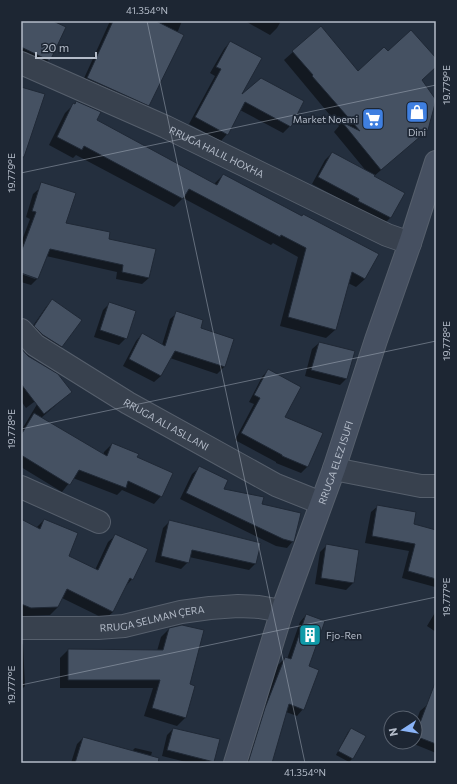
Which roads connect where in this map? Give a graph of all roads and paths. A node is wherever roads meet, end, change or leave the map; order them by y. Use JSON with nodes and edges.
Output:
{"nodes":[{"id":1,"x":21,"y":63,"type":"edge"},
{"id":2,"x":436,"y":162,"type":"edge"},
{"id":3,"x":410,"y":242,"type":"junction"},
{"id":4,"x":21,"y":330,"type":"edge"},
{"id":5,"x":334,"y":469,"type":"junction"},
{"id":6,"x":436,"y":486,"type":"edge"},
{"id":7,"x":21,"y":487,"type":"edge"},
{"id":8,"x":321,"y":503,"type":"junction"},
{"id":9,"x":99,"y":522,"type":"dead end"},
{"id":10,"x":282,"y":611,"type":"junction"},
{"id":11,"x":21,"y":628,"type":"edge"},
{"id":12,"x":235,"y":763,"type":"edge"}],
"edges":[{"from":1,"to":3,"type":"street","name":"RRUGA HALIL HOXHA"},
{"from":2,"to":3,"type":"main road","name":"RRUGA ELEZ ISUFI"},
{"from":3,"to":5,"type":"main road","name":"RRUGA ELEZ ISUFI"},
{"from":4,"to":8,"type":"street","name":"RRUGA ALI ASLLANI"},
{"from":5,"to":6,"type":"street"},
{"from":5,"to":8,"type":"main road","name":"RRUGA ELEZ ISUFI"},
{"from":7,"to":9,"type":"street"},
{"from":8,"to":10,"type":"main road","name":"RRUGA ELEZ ISUFI"},
{"from":10,"to":11,"type":"street","name":"RRUGA SELMAN ÇERA"},
{"from":10,"to":12,"type":"main road","name":"RRUGA ELEZ ISUFI"}]}
